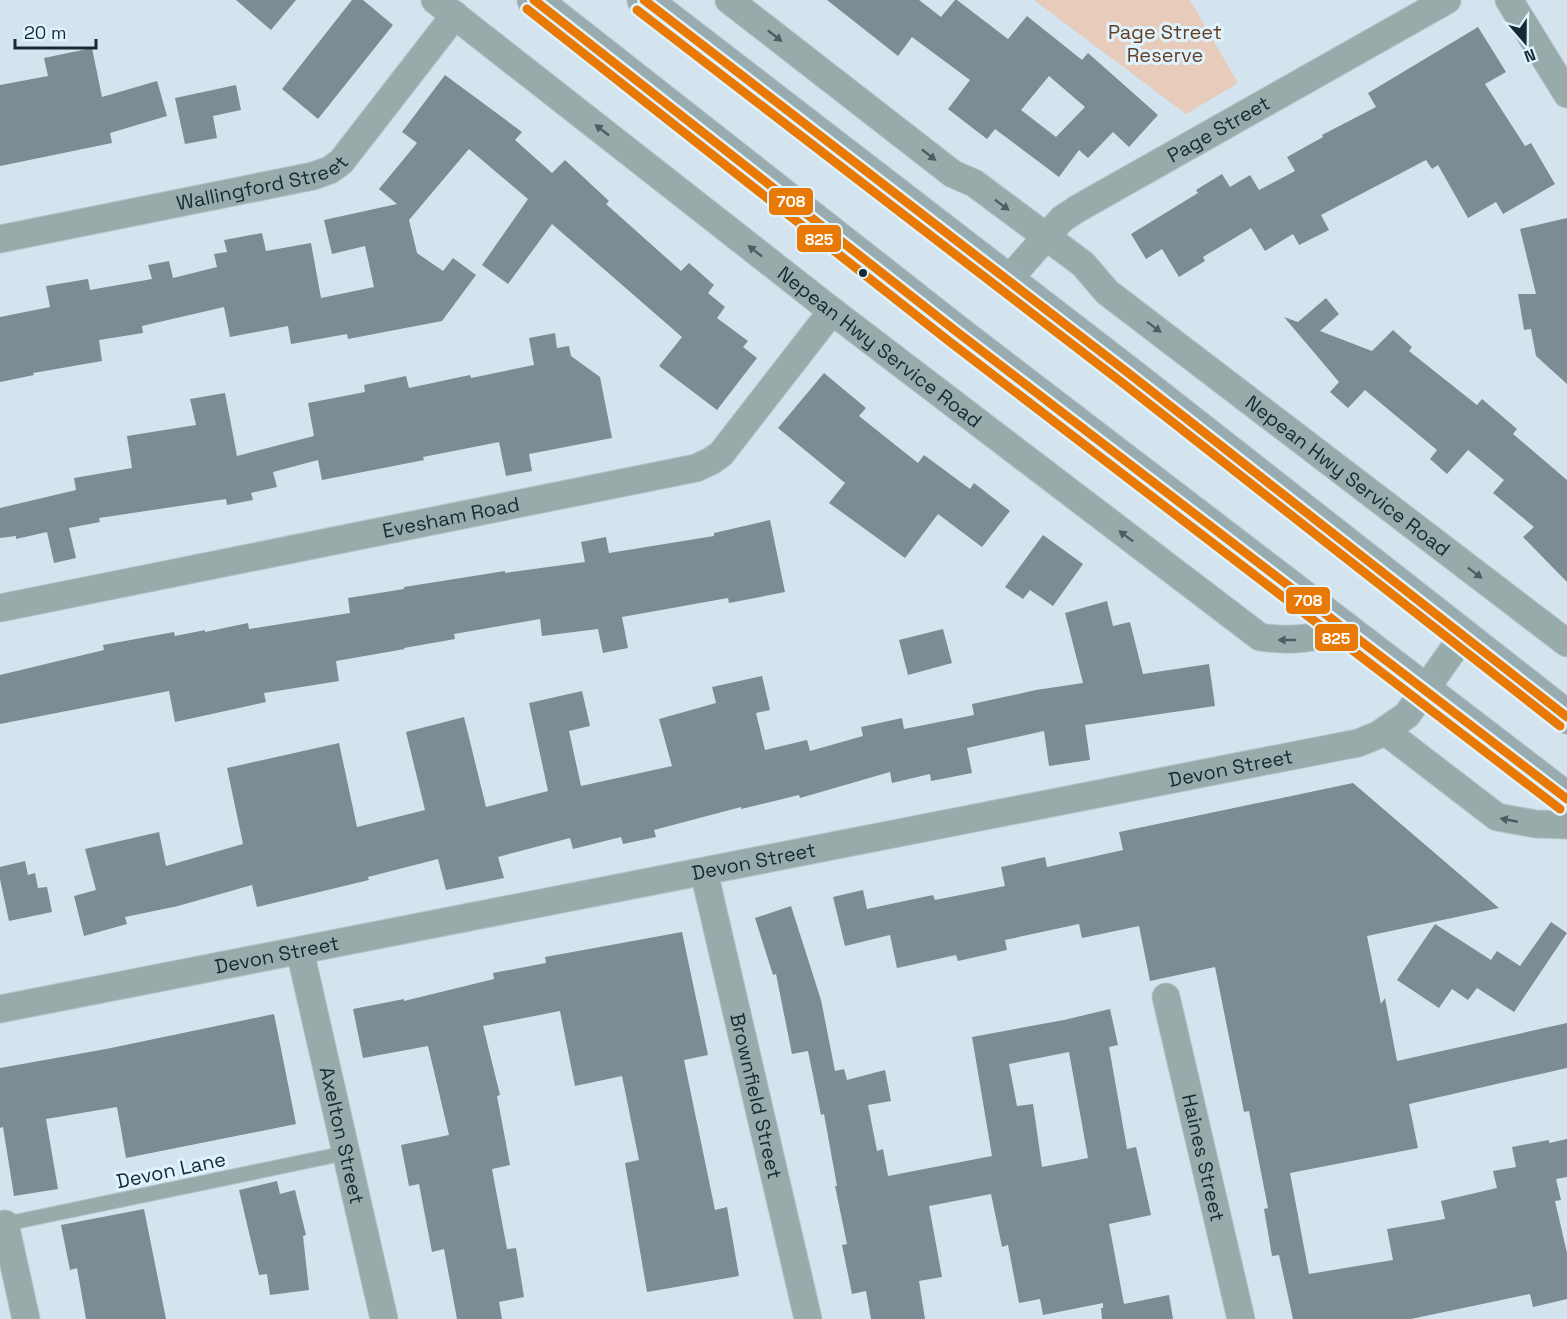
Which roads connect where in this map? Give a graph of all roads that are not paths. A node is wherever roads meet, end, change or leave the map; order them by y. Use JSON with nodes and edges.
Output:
{"nodes":[{"id":1,"x":534,"y":0,"type":"edge"},
{"id":2,"x":645,"y":0,"type":"edge"},
{"id":3,"x":729,"y":0,"type":"edge"},
{"id":4,"x":1447,"y":0,"type":"edge"},
{"id":5,"x":1509,"y":0,"type":"edge"},
{"id":6,"x":446,"y":6,"type":"edge"},
{"id":7,"x":1567,"y":94,"type":"edge"},
{"id":8,"x":1045,"y":237,"type":"junction"},
{"id":9,"x":0,"y":239,"type":"edge"},
{"id":10,"x":1008,"y":280,"type":"junction"},
{"id":11,"x":832,"y":311,"type":"junction"},
{"id":12,"x":0,"y":608,"type":"edge"},
{"id":13,"x":1345,"y":630,"type":"junction"},
{"id":14,"x":1463,"y":636,"type":"junction"},
{"id":15,"x":1567,"y":643,"type":"edge"},
{"id":16,"x":1425,"y":689,"type":"junction"},
{"id":17,"x":1567,"y":717,"type":"edge"},
{"id":18,"x":1385,"y":731,"type":"junction"},
{"id":19,"x":1567,"y":799,"type":"edge"},
{"id":20,"x":1567,"y":825,"type":"edge"},
{"id":21,"x":704,"y":872,"type":"junction"},
{"id":22,"x":300,"y":951,"type":"junction"},
{"id":23,"x":1166,"y":997,"type":"dead end"},
{"id":24,"x":0,"y":1010,"type":"edge"},
{"id":25,"x":346,"y":1153,"type":"junction"},
{"id":26,"x":4,"y":1224,"type":"joint"},
{"id":27,"x":26,"y":1319,"type":"edge"},
{"id":28,"x":384,"y":1319,"type":"edge"},
{"id":29,"x":808,"y":1319,"type":"edge"},
{"id":30,"x":1241,"y":1319,"type":"edge"}],
"edges":[{"from":1,"to":13,"type":"highway"},
{"from":2,"to":10,"type":"highway"},
{"from":3,"to":8,"type":"street","name":"Nepean Hwy Service Road","one_way":true},
{"from":4,"to":8,"type":"street","name":"Page Street"},
{"from":5,"to":7,"type":"street"},
{"from":6,"to":9,"type":"street","name":"Wallingford Street"},
{"from":11,"to":6,"type":"street","name":"Nepean Hwy Service Road","one_way":true},
{"from":8,"to":10,"type":"street","name":"Page Street"},
{"from":8,"to":15,"type":"street","name":"Nepean Hwy Service Road","one_way":true},
{"from":10,"to":14,"type":"highway"},
{"from":11,"to":12,"type":"street","name":"Evesham Road"},
{"from":13,"to":11,"type":"street","name":"Nepean Hwy Service Road","one_way":true},
{"from":13,"to":16,"type":"highway"},
{"from":14,"to":16,"type":"street","name":"Devon Street"},
{"from":14,"to":17,"type":"highway"},
{"from":16,"to":18,"type":"street","name":"Devon Street"},
{"from":16,"to":19,"type":"highway"},
{"from":20,"to":18,"type":"street","one_way":true},
{"from":18,"to":21,"type":"street","name":"Devon Street"},
{"from":21,"to":22,"type":"street","name":"Devon Street"},
{"from":21,"to":29,"type":"street","name":"Brownfield Street"},
{"from":22,"to":24,"type":"street","name":"Devon Street"},
{"from":22,"to":25,"type":"street","name":"Axelton Street"},
{"from":23,"to":30,"type":"street","name":"Haines Street"},
{"from":25,"to":26,"type":"lane","name":"Devon Lane"},
{"from":25,"to":28,"type":"street","name":"Axelton Street"},
{"from":26,"to":27,"type":"street"}]}
